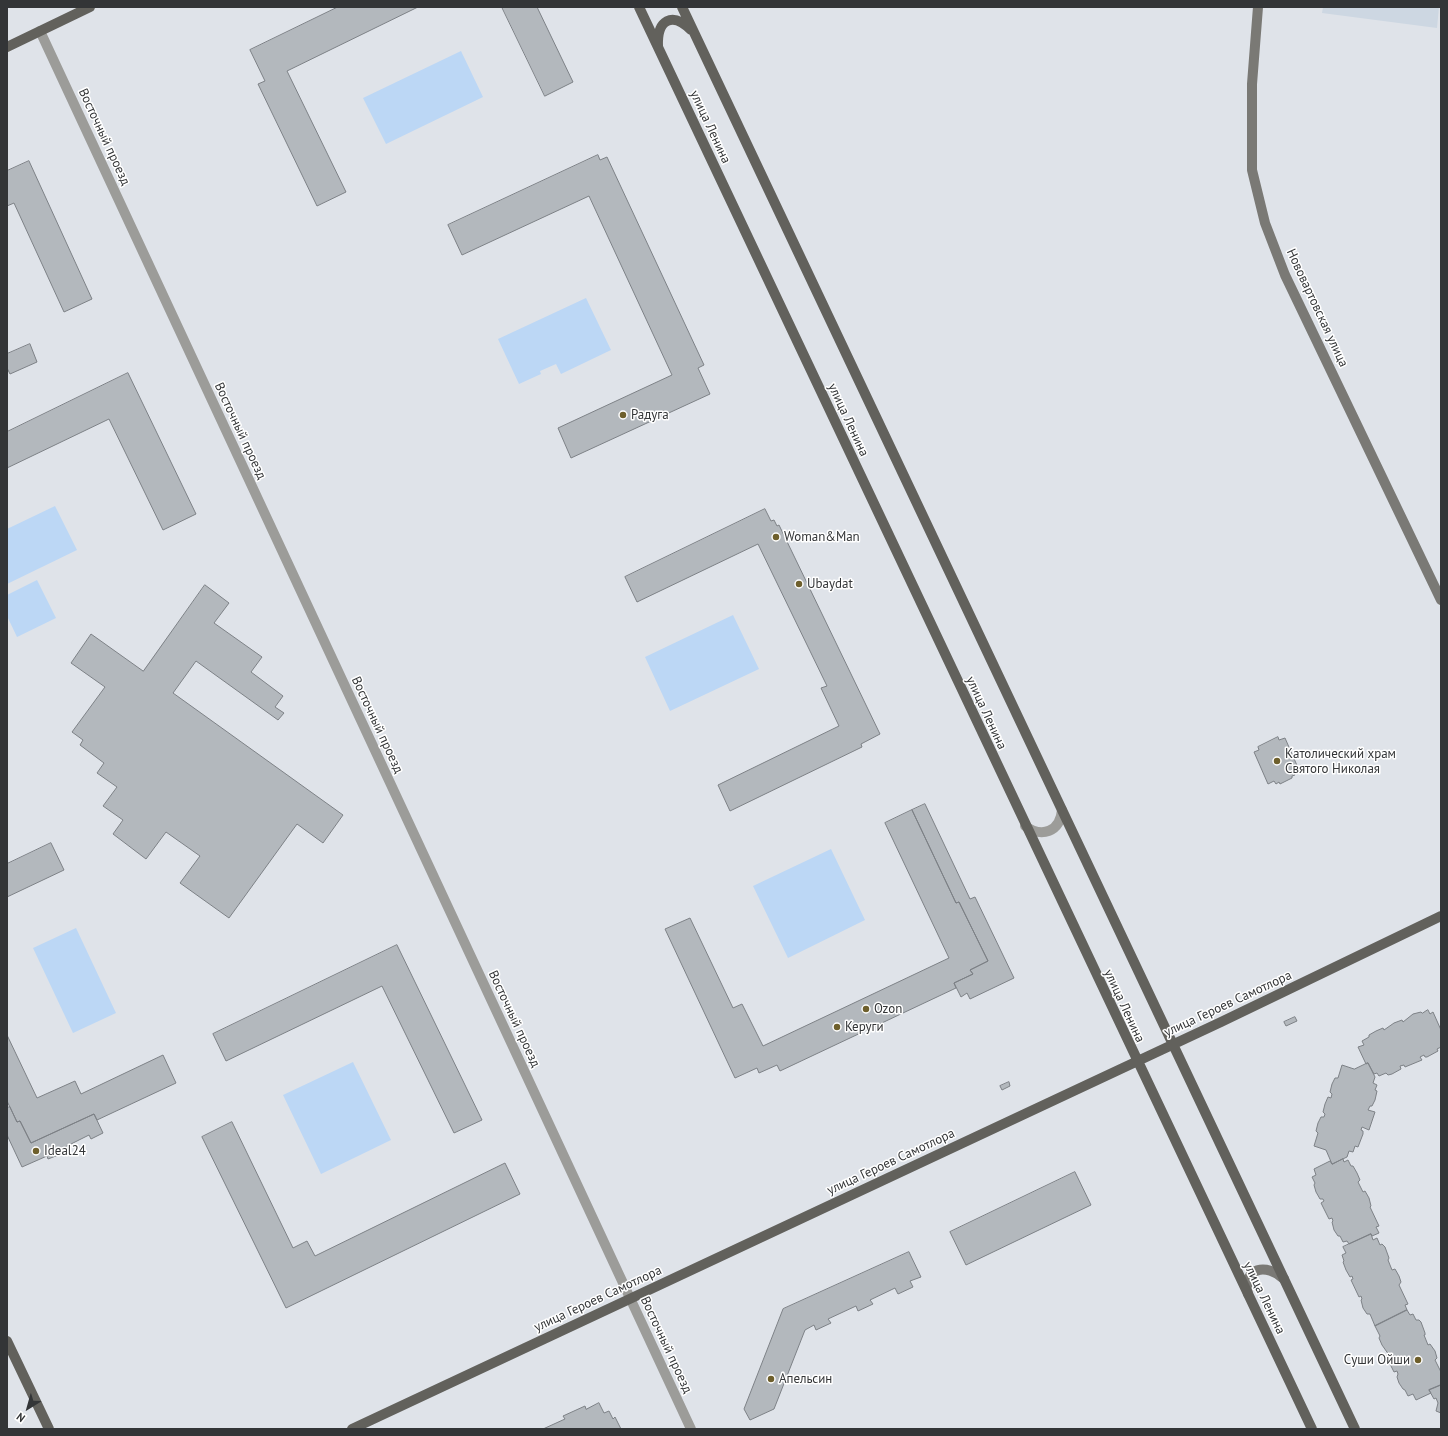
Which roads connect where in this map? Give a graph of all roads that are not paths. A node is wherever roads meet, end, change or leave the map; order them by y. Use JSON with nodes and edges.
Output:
{"nodes":[{"id":1,"x":90,"y":7,"type":"edge"},
{"id":2,"x":639,"y":7,"type":"edge"},
{"id":3,"x":682,"y":7,"type":"edge"},
{"id":4,"x":1258,"y":7,"type":"edge"},
{"id":5,"x":40,"y":31,"type":"junction"},
{"id":6,"x":695,"y":34,"type":"junction"},
{"id":7,"x":7,"y":47,"type":"edge"},
{"id":8,"x":658,"y":47,"type":"junction"},
{"id":9,"x":1441,"y":600,"type":"edge"},
{"id":10,"x":1062,"y":810,"type":"junction"},
{"id":11,"x":1025,"y":826,"type":"junction"},
{"id":12,"x":1441,"y":916,"type":"edge"},
{"id":13,"x":1172,"y":1044,"type":"junction"},
{"id":14,"x":1136,"y":1061,"type":"junction"},
{"id":15,"x":1284,"y":1279,"type":"junction"},
{"id":16,"x":1248,"y":1296,"type":"junction"},
{"id":17,"x":630,"y":1299,"type":"junction"},
{"id":18,"x":7,"y":1341,"type":"edge"},
{"id":19,"x":49,"y":1429,"type":"edge"},
{"id":20,"x":352,"y":1429,"type":"edge"},
{"id":21,"x":691,"y":1429,"type":"edge"},
{"id":22,"x":1312,"y":1429,"type":"edge"},
{"id":23,"x":1355,"y":1429,"type":"edge"}],
"edges":[{"from":1,"to":5,"type":"main road"},
{"from":2,"to":8,"type":"main road","name":"улица Ленина"},
{"from":3,"to":6,"type":"main road","name":"улица Ленина"},
{"from":4,"to":9,"type":"main road","name":"Нововартовская улица"},
{"from":5,"to":7,"type":"main road"},
{"from":5,"to":17,"type":"street","name":"Восточный проезд"},
{"from":6,"to":8,"type":"main road"},
{"from":6,"to":10,"type":"main road","name":"улица Ленина"},
{"from":8,"to":11,"type":"main road","name":"улица Ленина"},
{"from":10,"to":11,"type":"street"},
{"from":10,"to":13,"type":"main road","name":"улица Ленина"},
{"from":11,"to":14,"type":"main road","name":"улица Ленина"},
{"from":12,"to":13,"type":"main road","name":"улица Героев Самотлора"},
{"from":13,"to":14,"type":"main road","name":"улица Героев Самотлора"},
{"from":13,"to":15,"type":"main road","name":"улица Ленина"},
{"from":14,"to":16,"type":"main road","name":"улица Ленина"},
{"from":14,"to":17,"type":"main road","name":"улица Героев Самотлора"},
{"from":15,"to":16,"type":"main road"},
{"from":15,"to":23,"type":"main road","name":"улица Ленина"},
{"from":16,"to":22,"type":"main road","name":"улица Ленина"},
{"from":17,"to":20,"type":"main road","name":"улица Героев Самотлора"},
{"from":17,"to":21,"type":"street","name":"Восточный проезд"},
{"from":18,"to":19,"type":"main road"}]}
